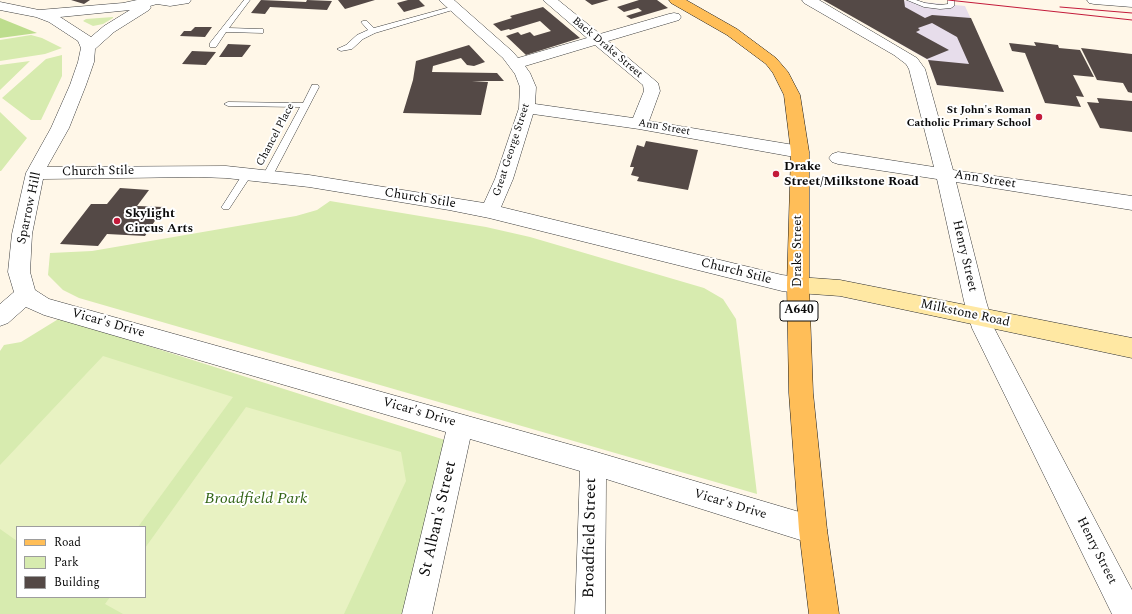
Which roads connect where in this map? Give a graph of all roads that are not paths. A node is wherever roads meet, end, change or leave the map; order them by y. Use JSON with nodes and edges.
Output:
{"nodes":[{"id":1,"x":157,"y":0,"type":"edge"},
{"id":2,"x":184,"y":0,"type":"edge"},
{"id":3,"x":246,"y":0,"type":"edge"},
{"id":4,"x":550,"y":0,"type":"edge"},
{"id":5,"x":676,"y":0,"type":"edge"},
{"id":6,"x":696,"y":0,"type":"edge"},
{"id":7,"x":809,"y":0,"type":"edge"},
{"id":8,"x":910,"y":0,"type":"edge"},
{"id":9,"x":951,"y":0,"type":"edge"},
{"id":10,"x":1102,"y":0,"type":"edge"},
{"id":11,"x":1132,"y":3,"type":"edge"},
{"id":12,"x":450,"y":4,"type":"edge"},
{"id":13,"x":0,"y":6,"type":"edge"},
{"id":14,"x":39,"y":14,"type":"junction"},
{"id":15,"x":674,"y":17,"type":"dead end"},
{"id":16,"x":365,"y":22,"type":"dead end"},
{"id":17,"x":224,"y":30,"type":"junction"},
{"id":18,"x":260,"y":31,"type":"dead end"},
{"id":19,"x":372,"y":31,"type":"junction"},
{"id":20,"x":732,"y":32,"type":"junction"},
{"id":21,"x":599,"y":40,"type":"junction"},
{"id":22,"x":213,"y":45,"type":"dead end"},
{"id":23,"x":88,"y":48,"type":"junction"},
{"id":24,"x":341,"y":49,"type":"dead end"},
{"id":25,"x":515,"y":64,"type":"junction"},
{"id":26,"x":315,"y":87,"type":"dead end"},
{"id":27,"x":228,"y":104,"type":"dead end"},
{"id":28,"x":305,"y":105,"type":"junction"},
{"id":29,"x":527,"y":108,"type":"junction"},
{"id":30,"x":639,"y":124,"type":"junction"},
{"id":31,"x":800,"y":152,"type":"junction"},
{"id":32,"x":838,"y":158,"type":"dead end"},
{"id":33,"x":35,"y":173,"type":"junction"},
{"id":34,"x":247,"y":174,"type":"junction"},
{"id":35,"x":945,"y":174,"type":"junction"},
{"id":36,"x":267,"y":176,"type":"junction"},
{"id":37,"x":1132,"y":203,"type":"edge"},
{"id":38,"x":226,"y":207,"type":"dead end"},
{"id":39,"x":489,"y":212,"type":"junction"},
{"id":40,"x":798,"y":285,"type":"junction"},
{"id":41,"x":9,"y":307,"type":"edge"},
{"id":42,"x":979,"y":317,"type":"junction"},
{"id":43,"x":1132,"y":348,"type":"edge"},
{"id":44,"x":460,"y":425,"type":"junction"},
{"id":45,"x":593,"y":463,"type":"junction"},
{"id":46,"x":813,"y":530,"type":"junction"},
{"id":47,"x":417,"y":614,"type":"edge"},
{"id":48,"x":590,"y":614,"type":"edge"},
{"id":49,"x":824,"y":614,"type":"edge"},
{"id":50,"x":1128,"y":614,"type":"edge"}],
"edges":[{"from":1,"to":2,"type":"street"},
{"from":1,"to":14,"type":"street"},
{"from":1,"to":23,"type":"street"},
{"from":3,"to":17,"type":"lane"},
{"from":4,"to":21,"type":"street","name":"Back Drake Street"},
{"from":5,"to":20,"type":"main road","name":"Drake Street","number":"A640"},
{"from":6,"to":20,"type":"main road","name":"Drake Street","number":"A640"},
{"from":7,"to":35,"type":"street","name":"Henry Street"},
{"from":8,"to":9,"type":"lane"},
{"from":10,"to":11,"type":"street"},
{"from":12,"to":19,"type":"lane"},
{"from":12,"to":25,"type":"street","name":"Great George Street"},
{"from":13,"to":14,"type":"street"},
{"from":14,"to":23,"type":"street"},
{"from":15,"to":21,"type":"street"},
{"from":16,"to":19,"type":"lane"},
{"from":17,"to":18,"type":"lane"},
{"from":17,"to":22,"type":"lane"},
{"from":19,"to":24,"type":"lane"},
{"from":20,"to":31,"type":"main road","name":"Drake Street","number":"A640"},
{"from":21,"to":25,"type":"street"},
{"from":21,"to":30,"type":"street","name":"Back Drake Street"},
{"from":23,"to":33,"type":"street","name":"Sparrow Hill"},
{"from":25,"to":29,"type":"street","name":"Great George Street"},
{"from":26,"to":28,"type":"lane","name":"Chancel Place"},
{"from":27,"to":28,"type":"lane","name":"Chancel Place"},
{"from":28,"to":36,"type":"lane","name":"Chancel Place"},
{"from":29,"to":30,"type":"street","name":"Ann Street"},
{"from":29,"to":39,"type":"street","name":"Great George Street"},
{"from":30,"to":31,"type":"street","name":"Ann Street"},
{"from":31,"to":40,"type":"main road","name":"Drake Street","number":"A640"},
{"from":32,"to":35,"type":"street","name":"Ann Street"},
{"from":33,"to":34,"type":"street","name":"Church Stile"},
{"from":33,"to":41,"type":"street","name":"Sparrow Hill"},
{"from":34,"to":36,"type":"street","name":"Church Stile"},
{"from":34,"to":38,"type":"lane"},
{"from":35,"to":37,"type":"street","name":"Ann Street"},
{"from":35,"to":42,"type":"street","name":"Henry Street"},
{"from":36,"to":39,"type":"street","name":"Church Stile"},
{"from":39,"to":40,"type":"street","name":"Church Stile"},
{"from":40,"to":42,"type":"main road","name":"Milkstone Road"},
{"from":40,"to":46,"type":"main road","name":"Drake Street","number":"A640"},
{"from":41,"to":44,"type":"street","name":"Vicar's Drive"},
{"from":42,"to":43,"type":"main road","name":"Milkstone Road"},
{"from":42,"to":50,"type":"street","name":"Henry Street"},
{"from":44,"to":45,"type":"street","name":"Vicar's Drive"},
{"from":44,"to":47,"type":"street","name":"St Alban's Street"},
{"from":45,"to":46,"type":"street","name":"Vicar's Drive"},
{"from":45,"to":48,"type":"street","name":"Broadfield Street"},
{"from":46,"to":49,"type":"main road","name":"Drake Street","number":"A640"}]}
